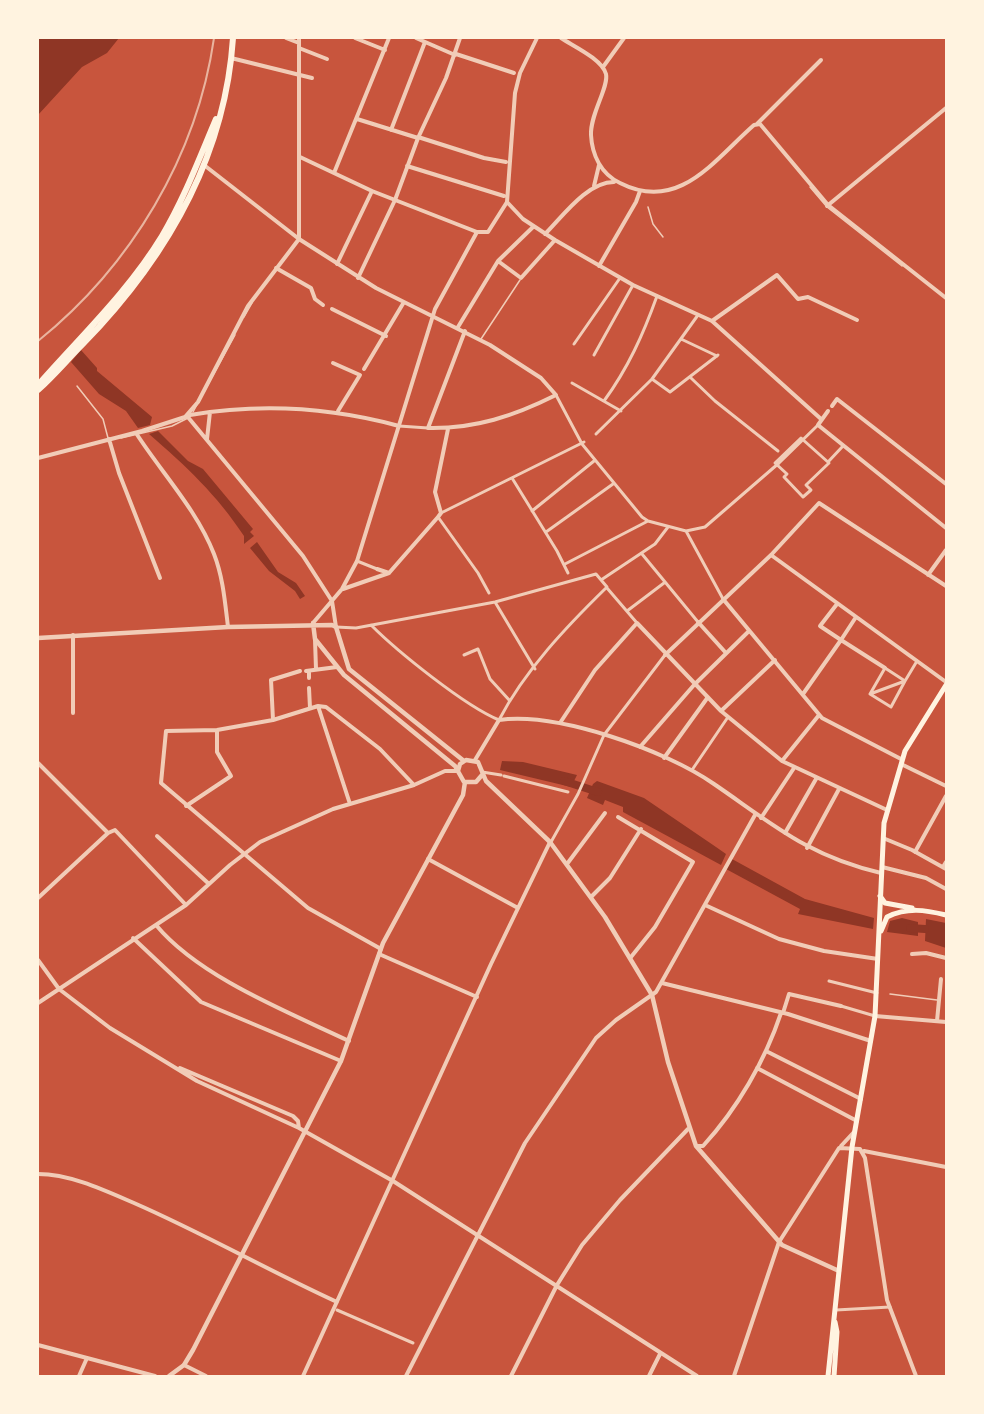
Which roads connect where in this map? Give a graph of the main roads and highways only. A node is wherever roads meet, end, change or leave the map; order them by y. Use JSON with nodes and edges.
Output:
{"nodes":[{"id":1,"x":233,"y":38,"type":"edge"},
{"id":2,"x":222,"y":107,"type":"junction"},
{"id":3,"x":79,"y":344,"type":"junction"},
{"id":4,"x":68,"y":356,"type":"junction"},
{"id":5,"x":38,"y":385,"type":"edge"},
{"id":6,"x":38,"y":390,"type":"edge"},
{"id":7,"x":946,"y":683,"type":"edge"},
{"id":8,"x":879,"y":895,"type":"junction"},
{"id":9,"x":918,"y":909,"type":"junction"},
{"id":10,"x":946,"y":915,"type":"edge"},
{"id":11,"x":881,"y":933,"type":"junction"},
{"id":12,"x":835,"y":1322,"type":"junction"},
{"id":13,"x":828,"y":1377,"type":"edge"},
{"id":14,"x":834,"y":1377,"type":"edge"}],
"edges":[{"from":1,"to":2,"type":"main road"},
{"from":2,"to":3,"type":"main road"},
{"from":2,"to":3,"type":"main road"},
{"from":3,"to":4,"type":"main road"},
{"from":4,"to":5,"type":"main road"},
{"from":4,"to":6,"type":"main road"},
{"from":7,"to":8,"type":"main road"},
{"from":8,"to":9,"type":"main road"},
{"from":8,"to":11,"type":"main road"},
{"from":9,"to":10,"type":"main road"},
{"from":9,"to":11,"type":"main road"},
{"from":11,"to":12,"type":"main road"},
{"from":12,"to":13,"type":"main road"},
{"from":12,"to":14,"type":"main road"}]}
